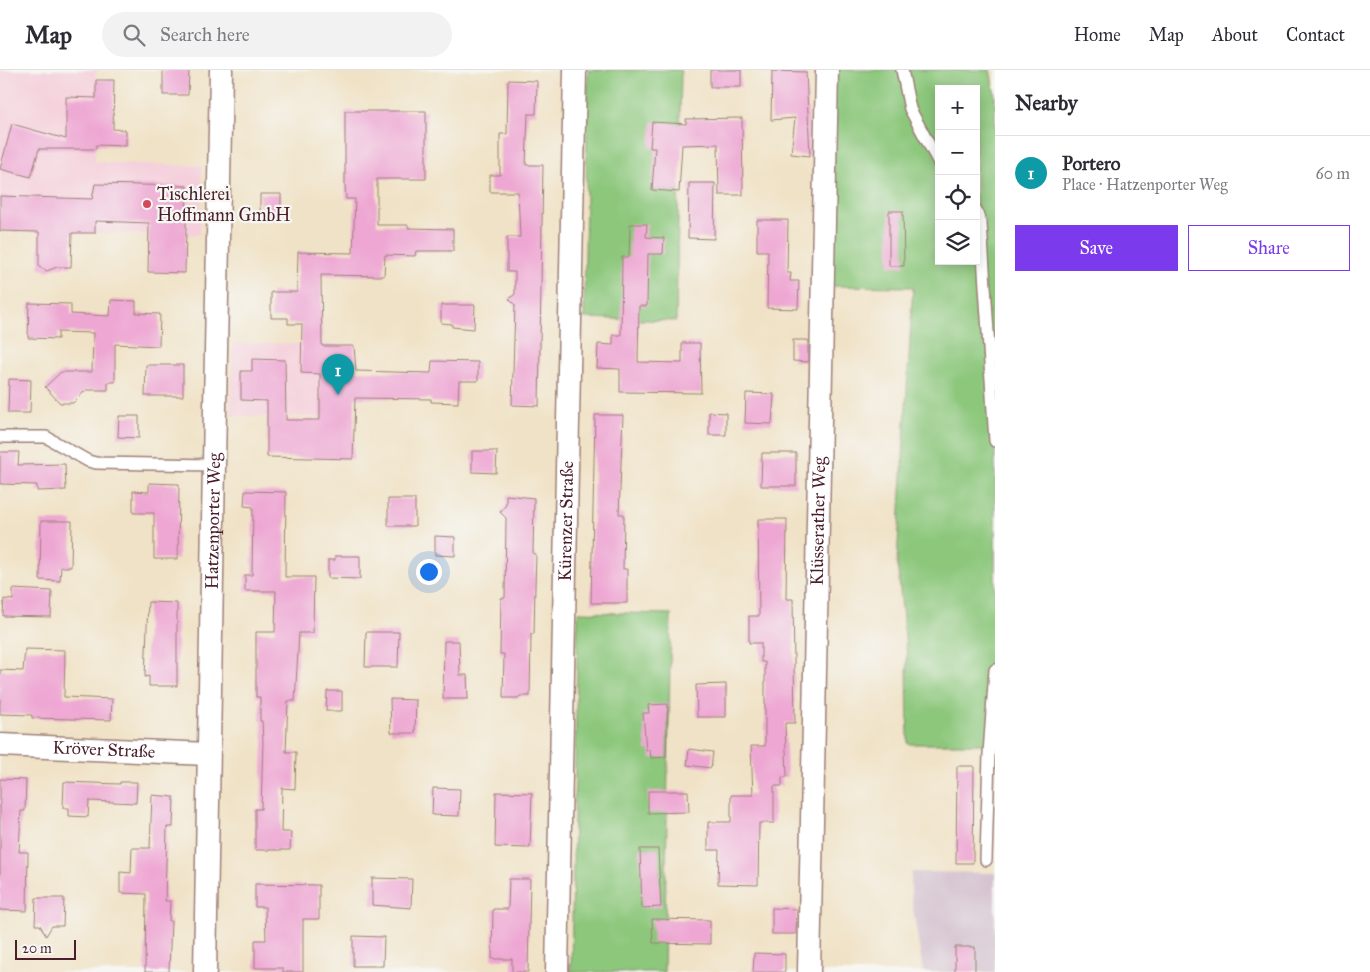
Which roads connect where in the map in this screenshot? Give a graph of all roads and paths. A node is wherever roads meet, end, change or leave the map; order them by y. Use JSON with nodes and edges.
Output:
{"nodes":[{"id":1,"x":221,"y":70,"type":"edge"},
{"id":2,"x":575,"y":70,"type":"edge"},
{"id":3,"x":827,"y":70,"type":"edge"},
{"id":4,"x":902,"y":70,"type":"edge"},
{"id":5,"x":935,"y":156,"type":"edge"},
{"id":6,"x":980,"y":220,"type":"edge"},
{"id":7,"x":0,"y":437,"type":"edge"},
{"id":8,"x":995,"y":441,"type":"edge"},
{"id":9,"x":214,"y":465,"type":"junction"},
{"id":10,"x":995,"y":670,"type":"edge"},
{"id":11,"x":0,"y":745,"type":"edge"},
{"id":12,"x":208,"y":754,"type":"junction"},
{"id":13,"x":992,"y":755,"type":"edge"},
{"id":14,"x":986,"y":860,"type":"dead end"},
{"id":15,"x":205,"y":972,"type":"edge"},
{"id":16,"x":556,"y":972,"type":"edge"},
{"id":17,"x":810,"y":972,"type":"edge"}],
"edges":[{"from":1,"to":9,"type":"street","name":"Hatzenporter Weg"},
{"from":2,"to":16,"type":"street","name":"Kürenzer Straße"},
{"from":3,"to":17,"type":"street","name":"Klüsserather Weg"},
{"from":4,"to":5,"type":"lane"},
{"from":6,"to":8,"type":"lane"},
{"from":7,"to":9,"type":"lane"},
{"from":9,"to":12,"type":"street","name":"Hatzenporter Weg"},
{"from":10,"to":13,"type":"lane"},
{"from":11,"to":12,"type":"street","name":"Kröver Straße"},
{"from":12,"to":15,"type":"street","name":"Hatzenporter Weg"},
{"from":13,"to":14,"type":"lane"}]}
